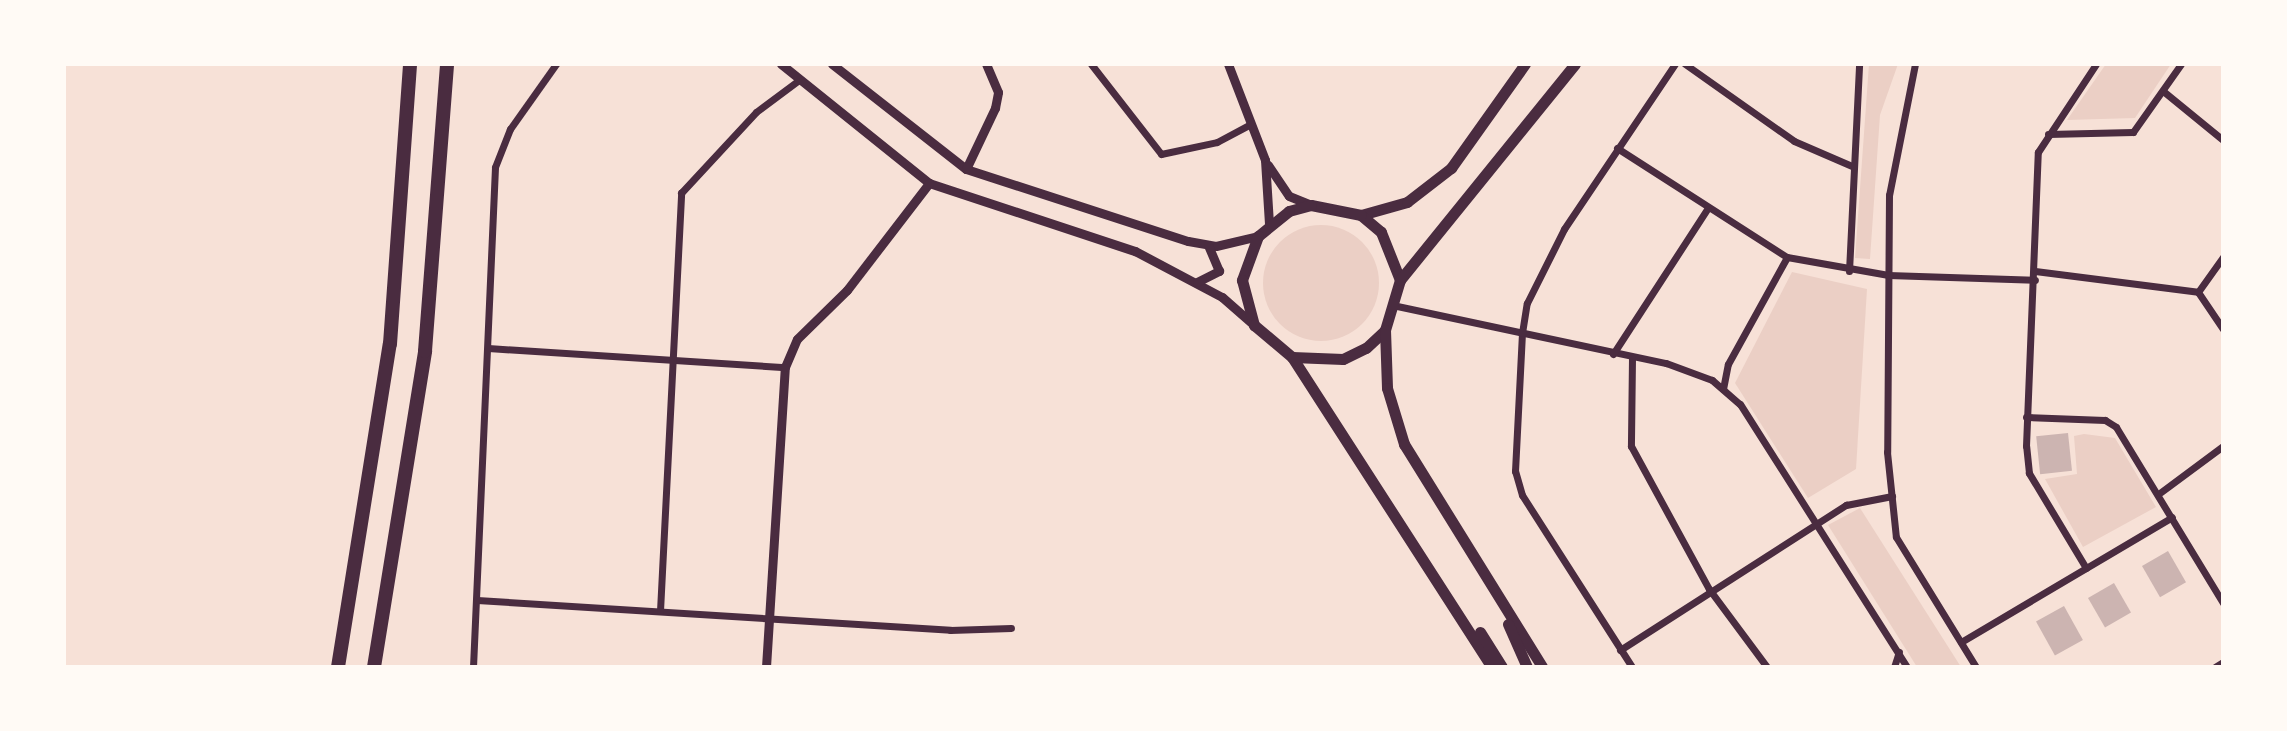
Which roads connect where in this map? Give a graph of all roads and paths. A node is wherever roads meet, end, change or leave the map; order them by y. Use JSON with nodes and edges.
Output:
{"nodes":[{"id":1,"x":410,"y":64,"type":"edge"},
{"id":2,"x":447,"y":64,"type":"edge"},
{"id":3,"x":556,"y":64,"type":"edge"},
{"id":4,"x":781,"y":64,"type":"edge"},
{"id":5,"x":832,"y":64,"type":"edge"},
{"id":6,"x":986,"y":64,"type":"edge"},
{"id":7,"x":1091,"y":64,"type":"edge"},
{"id":8,"x":1228,"y":64,"type":"edge"},
{"id":9,"x":1525,"y":64,"type":"edge"},
{"id":10,"x":1575,"y":64,"type":"edge"},
{"id":11,"x":1675,"y":64,"type":"edge"},
{"id":12,"x":1685,"y":64,"type":"edge"},
{"id":13,"x":1859,"y":64,"type":"edge"},
{"id":14,"x":1915,"y":64,"type":"edge"},
{"id":15,"x":2096,"y":64,"type":"edge"},
{"id":16,"x":2181,"y":64,"type":"edge"},
{"id":17,"x":799,"y":80,"type":"junction"},
{"id":18,"x":2163,"y":91,"type":"junction"},
{"id":19,"x":1251,"y":124,"type":"junction"},
{"id":20,"x":2048,"y":134,"type":"junction"},
{"id":21,"x":2223,"y":140,"type":"edge"},
{"id":22,"x":1617,"y":148,"type":"junction"},
{"id":23,"x":1265,"y":160,"type":"junction"},
{"id":24,"x":1852,"y":166,"type":"junction"},
{"id":25,"x":966,"y":169,"type":"junction"},
{"id":26,"x":929,"y":183,"type":"junction"},
{"id":27,"x":1311,"y":205,"type":"junction"},
{"id":28,"x":1707,"y":209,"type":"junction"},
{"id":29,"x":1361,"y":215,"type":"junction"},
{"id":30,"x":1269,"y":224,"type":"junction"},
{"id":31,"x":1258,"y":236,"type":"junction"},
{"id":32,"x":1208,"y":245,"type":"junction"},
{"id":33,"x":1787,"y":257,"type":"junction"},
{"id":34,"x":2223,"y":257,"type":"edge"},
{"id":35,"x":1849,"y":271,"type":"junction"},
{"id":36,"x":1888,"y":275,"type":"junction"},
{"id":37,"x":2035,"y":275,"type":"junction"},
{"id":38,"x":1400,"y":280,"type":"junction"},
{"id":39,"x":1197,"y":282,"type":"junction"},
{"id":40,"x":2198,"y":292,"type":"junction"},
{"id":41,"x":1397,"y":306,"type":"junction"},
{"id":42,"x":1254,"y":325,"type":"junction"},
{"id":43,"x":2223,"y":329,"type":"edge"},
{"id":44,"x":1385,"y":330,"type":"junction"},
{"id":45,"x":1522,"y":333,"type":"junction"},
{"id":46,"x":488,"y":348,"type":"junction"},
{"id":47,"x":1613,"y":354,"type":"junction"},
{"id":48,"x":676,"y":356,"type":"junction"},
{"id":49,"x":1292,"y":357,"type":"junction"},
{"id":50,"x":1632,"y":358,"type":"junction"},
{"id":51,"x":785,"y":367,"type":"junction"},
{"id":52,"x":1723,"y":389,"type":"junction"},
{"id":53,"x":2026,"y":417,"type":"junction"},
{"id":54,"x":2223,"y":446,"type":"edge"},
{"id":55,"x":2161,"y":492,"type":"junction"},
{"id":56,"x":1892,"y":496,"type":"junction"},
{"id":57,"x":2172,"y":517,"type":"junction"},
{"id":58,"x":1817,"y":524,"type":"junction"},
{"id":59,"x":1422,"y":555,"type":"junction"},
{"id":60,"x":2086,"y":568,"type":"junction"},
{"id":61,"x":1709,"y":589,"type":"junction"},
{"id":62,"x":1499,"y":599,"type":"junction"},
{"id":63,"x":477,"y":600,"type":"junction"},
{"id":64,"x":2223,"y":603,"type":"edge"},
{"id":65,"x":660,"y":611,"type":"junction"},
{"id":66,"x":769,"y":616,"type":"junction"},
{"id":67,"x":1011,"y":628,"type":"dead end"},
{"id":68,"x":1961,"y":642,"type":"junction"},
{"id":69,"x":1620,"y":650,"type":"junction"},
{"id":70,"x":1899,"y":652,"type":"junction"},
{"id":71,"x":2223,"y":662,"type":"edge"},
{"id":72,"x":338,"y":667,"type":"edge"},
{"id":73,"x":374,"y":667,"type":"edge"},
{"id":74,"x":473,"y":667,"type":"edge"},
{"id":75,"x":766,"y":667,"type":"edge"},
{"id":76,"x":1492,"y":667,"type":"edge"},
{"id":77,"x":1502,"y":667,"type":"edge"},
{"id":78,"x":1527,"y":667,"type":"edge"},
{"id":79,"x":1542,"y":667,"type":"edge"},
{"id":80,"x":1632,"y":667,"type":"edge"},
{"id":81,"x":1767,"y":667,"type":"edge"},
{"id":82,"x":1894,"y":667,"type":"edge"},
{"id":83,"x":1907,"y":667,"type":"edge"},
{"id":84,"x":1976,"y":667,"type":"edge"},
{"id":85,"x":2215,"y":667,"type":"edge"}],
"edges":[{"from":1,"to":72,"type":"highway"},
{"from":2,"to":73,"type":"highway"},
{"from":3,"to":46,"type":"street"},
{"from":4,"to":17,"type":"street"},
{"from":5,"to":25,"type":"street"},
{"from":6,"to":25,"type":"street"},
{"from":7,"to":19,"type":"street"},
{"from":8,"to":19,"type":"street"},
{"from":9,"to":29,"type":"main road"},
{"from":10,"to":38,"type":"main road"},
{"from":11,"to":22,"type":"street"},
{"from":12,"to":24,"type":"street"},
{"from":13,"to":24,"type":"street"},
{"from":14,"to":36,"type":"street"},
{"from":15,"to":20,"type":"street"},
{"from":16,"to":18,"type":"street"},
{"from":17,"to":26,"type":"street"},
{"from":17,"to":48,"type":"street"},
{"from":18,"to":20,"type":"street"},
{"from":18,"to":21,"type":"street"},
{"from":19,"to":23,"type":"street"},
{"from":20,"to":37,"type":"street"},
{"from":22,"to":28,"type":"street"},
{"from":22,"to":45,"type":"street"},
{"from":23,"to":27,"type":"street"},
{"from":23,"to":30,"type":"street"},
{"from":24,"to":35,"type":"street"},
{"from":25,"to":32,"type":"street"},
{"from":26,"to":39,"type":"street"},
{"from":26,"to":51,"type":"street"},
{"from":27,"to":29,"type":"main road"},
{"from":27,"to":30,"type":"main road"},
{"from":28,"to":33,"type":"street"},
{"from":28,"to":47,"type":"street"},
{"from":29,"to":38,"type":"main road"},
{"from":30,"to":31,"type":"main road"},
{"from":31,"to":32,"type":"street"},
{"from":31,"to":42,"type":"main road"},
{"from":32,"to":39,"type":"street"},
{"from":33,"to":35,"type":"street"},
{"from":33,"to":52,"type":"street"},
{"from":34,"to":40,"type":"street"},
{"from":35,"to":36,"type":"street"},
{"from":36,"to":37,"type":"street"},
{"from":36,"to":56,"type":"street"},
{"from":37,"to":40,"type":"street"},
{"from":37,"to":53,"type":"street"},
{"from":38,"to":41,"type":"main road"},
{"from":39,"to":42,"type":"street"},
{"from":40,"to":43,"type":"street"},
{"from":41,"to":44,"type":"main road"},
{"from":41,"to":45,"type":"street"},
{"from":42,"to":49,"type":"main road"},
{"from":44,"to":49,"type":"main road"},
{"from":44,"to":62,"type":"main road"},
{"from":45,"to":47,"type":"street"},
{"from":45,"to":69,"type":"street"},
{"from":46,"to":48,"type":"street"},
{"from":46,"to":63,"type":"street"},
{"from":47,"to":50,"type":"street"},
{"from":48,"to":51,"type":"street"},
{"from":48,"to":65,"type":"street"},
{"from":49,"to":59,"type":"main road"},
{"from":50,"to":52,"type":"street"},
{"from":50,"to":61,"type":"street"},
{"from":51,"to":66,"type":"street"},
{"from":52,"to":58,"type":"street"},
{"from":53,"to":55,"type":"street"},
{"from":53,"to":60,"type":"street"},
{"from":54,"to":55,"type":"street"},
{"from":55,"to":57,"type":"street"},
{"from":56,"to":58,"type":"street"},
{"from":56,"to":68,"type":"street"},
{"from":57,"to":60,"type":"street"},
{"from":57,"to":64,"type":"street"},
{"from":58,"to":61,"type":"street"},
{"from":58,"to":70,"type":"street"},
{"from":59,"to":76,"type":"main road"},
{"from":59,"to":77,"type":"main road"},
{"from":60,"to":68,"type":"street"},
{"from":61,"to":69,"type":"street"},
{"from":61,"to":81,"type":"street"},
{"from":62,"to":78,"type":"main road"},
{"from":62,"to":79,"type":"main road"},
{"from":63,"to":65,"type":"street"},
{"from":63,"to":74,"type":"street"},
{"from":65,"to":66,"type":"street"},
{"from":66,"to":67,"type":"street"},
{"from":66,"to":75,"type":"street"},
{"from":68,"to":84,"type":"street"},
{"from":69,"to":80,"type":"street"},
{"from":70,"to":82,"type":"street"},
{"from":70,"to":83,"type":"street"},
{"from":71,"to":85,"type":"street"}]}
